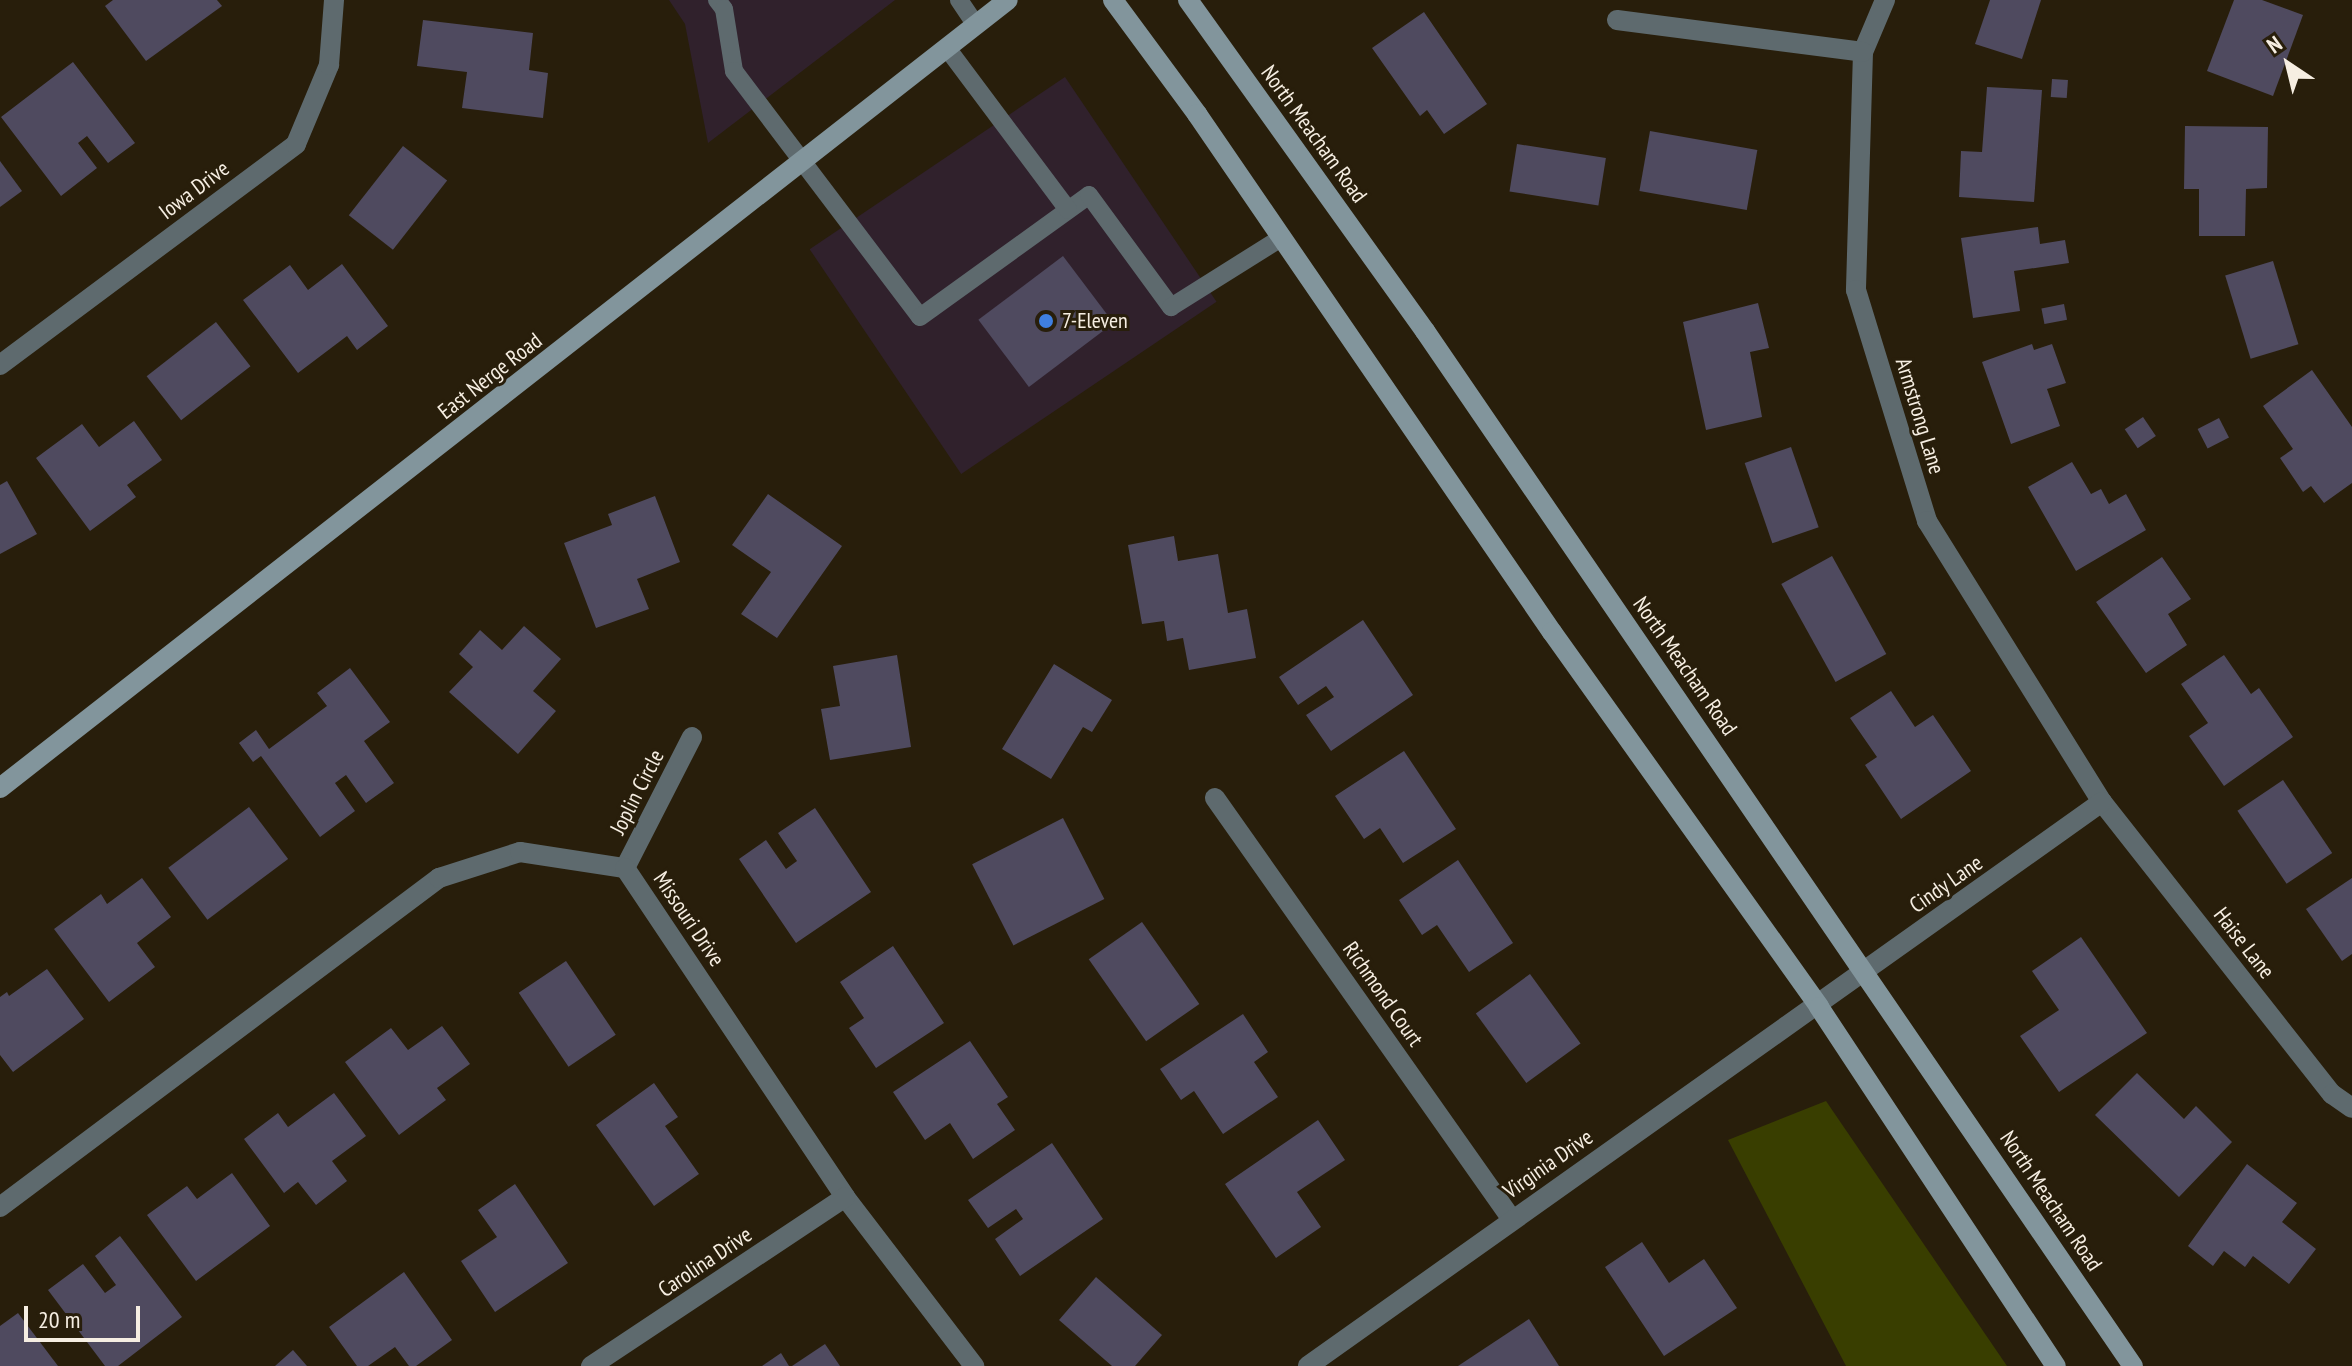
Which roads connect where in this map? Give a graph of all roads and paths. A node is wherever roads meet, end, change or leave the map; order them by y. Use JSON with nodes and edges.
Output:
{"nodes":[{"id":1,"x":334,"y":0,"type":"edge"},
{"id":2,"x":717,"y":0,"type":"edge"},
{"id":3,"x":959,"y":0,"type":"edge"},
{"id":4,"x":1008,"y":0,"type":"edge"},
{"id":5,"x":1113,"y":0,"type":"edge"},
{"id":6,"x":1188,"y":0,"type":"edge"},
{"id":7,"x":1885,"y":0,"type":"edge"},
{"id":8,"x":1617,"y":20,"type":"dead end"},
{"id":9,"x":976,"y":25,"type":"junction"},
{"id":10,"x":947,"y":48,"type":"junction"},
{"id":11,"x":1863,"y":52,"type":"junction"},
{"id":12,"x":801,"y":164,"type":"junction"},
{"id":13,"x":1068,"y":210,"type":"junction"},
{"id":14,"x":1281,"y":238,"type":"junction"},
{"id":15,"x":0,"y":365,"type":"edge"},
{"id":16,"x":692,"y":737,"type":"dead end"},
{"id":17,"x":0,"y":788,"type":"edge"},
{"id":18,"x":1215,"y":798,"type":"dead end"},
{"id":19,"x":2102,"y":802,"type":"junction"},
{"id":20,"x":625,"y":868,"type":"junction"},
{"id":21,"x":1865,"y":971,"type":"junction"},
{"id":22,"x":1819,"y":1007,"type":"junction"},
{"id":23,"x":2352,"y":1108,"type":"edge"},
{"id":24,"x":845,"y":1197,"type":"junction"},
{"id":25,"x":0,"y":1207,"type":"edge"},
{"id":26,"x":1511,"y":1218,"type":"junction"},
{"id":27,"x":1315,"y":1364,"type":"edge"},
{"id":28,"x":591,"y":1366,"type":"edge"},
{"id":29,"x":974,"y":1366,"type":"edge"},
{"id":30,"x":2056,"y":1366,"type":"edge"},
{"id":31,"x":2133,"y":1366,"type":"edge"}],
"edges":[{"from":1,"to":15,"type":"street","name":"Iowa Drive"},
{"from":2,"to":12,"type":"lane"},
{"from":3,"to":9,"type":"lane"},
{"from":4,"to":9,"type":"main road","name":"East Nerge Road"},
{"from":5,"to":14,"type":"main road"},
{"from":6,"to":21,"type":"main road","name":"North Meacham Road"},
{"from":7,"to":11,"type":"street","name":"Armstrong Lane"},
{"from":8,"to":11,"type":"street"},
{"from":9,"to":10,"type":"main road","name":"East Nerge Road"},
{"from":10,"to":12,"type":"main road","name":"East Nerge Road"},
{"from":10,"to":13,"type":"lane"},
{"from":11,"to":19,"type":"street","name":"Armstrong Lane"},
{"from":12,"to":13,"type":"lane"},
{"from":12,"to":17,"type":"main road","name":"East Nerge Road"},
{"from":13,"to":14,"type":"lane"},
{"from":14,"to":22,"type":"main road"},
{"from":16,"to":20,"type":"street","name":"Joplin Circle"},
{"from":18,"to":26,"type":"street","name":"Richmond Court"},
{"from":19,"to":21,"type":"street","name":"Cindy Lane"},
{"from":19,"to":23,"type":"street","name":"Haise Lane"},
{"from":20,"to":24,"type":"street","name":"Missouri Drive"},
{"from":20,"to":25,"type":"street","name":"Missouri Drive"},
{"from":21,"to":22,"type":"street","name":"Cindy Lane"},
{"from":21,"to":31,"type":"main road","name":"North Meacham Road"},
{"from":22,"to":26,"type":"street","name":"Virginia Drive"},
{"from":22,"to":30,"type":"main road"},
{"from":24,"to":28,"type":"street","name":"Carolina Drive"},
{"from":24,"to":29,"type":"street","name":"Missouri Drive"},
{"from":26,"to":27,"type":"street","name":"Virginia Drive"}]}
